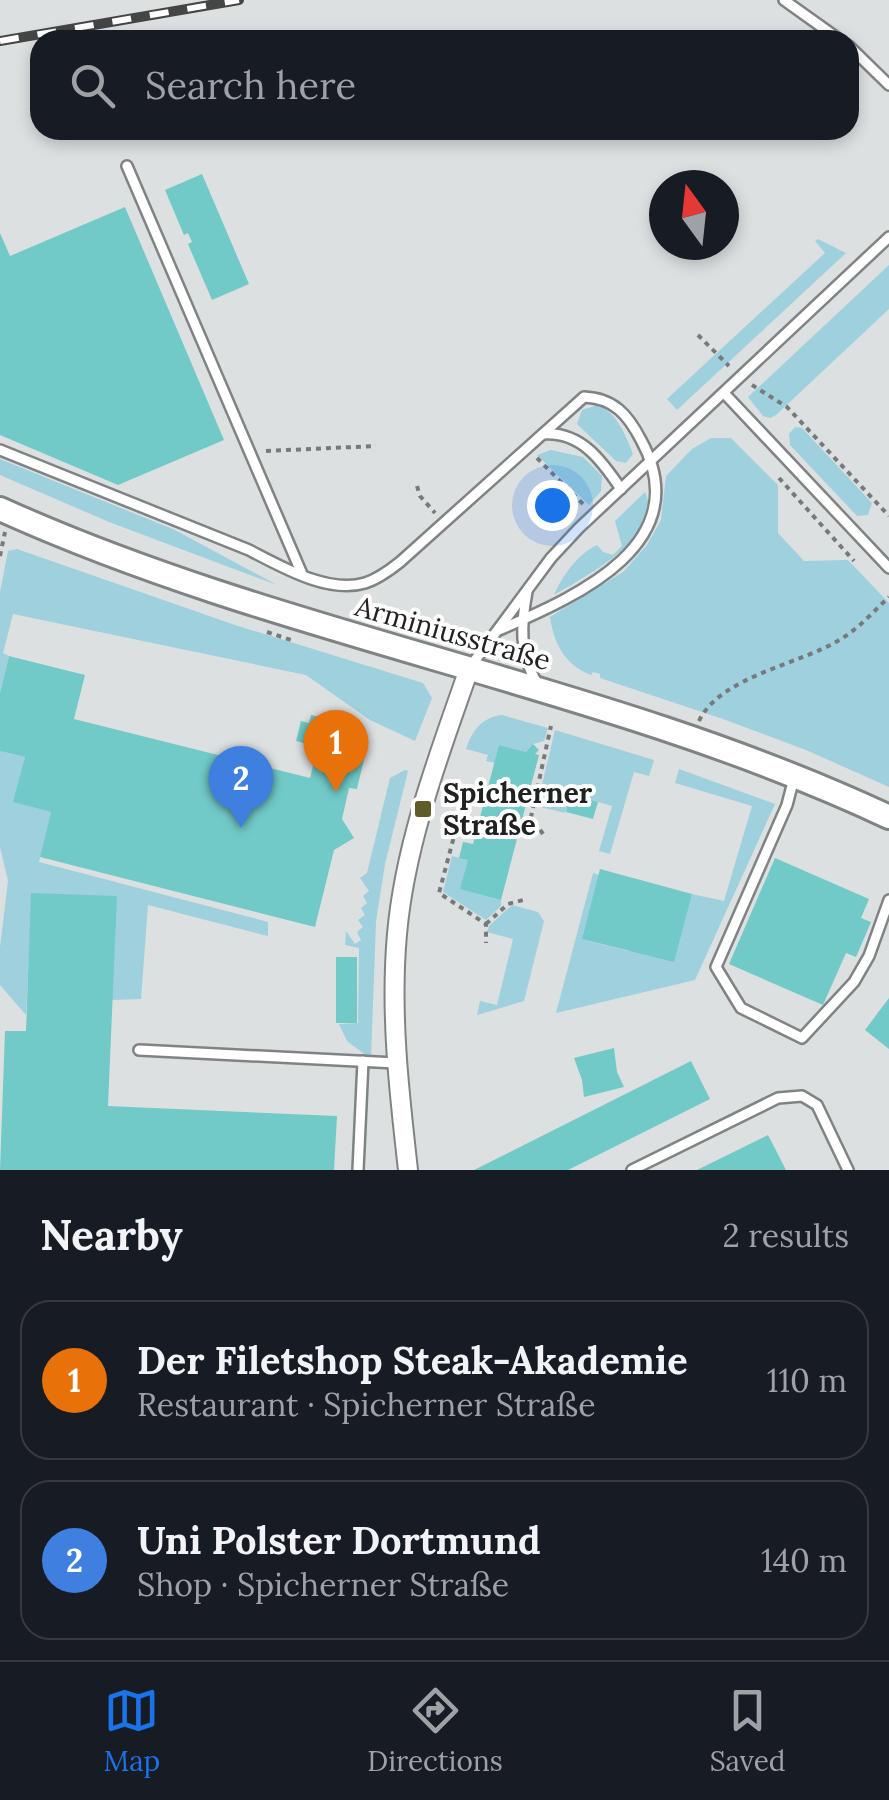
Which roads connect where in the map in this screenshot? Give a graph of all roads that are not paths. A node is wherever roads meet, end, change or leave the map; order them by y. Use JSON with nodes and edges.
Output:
{"nodes":[{"id":1,"x":784,"y":0,"type":"edge"},
{"id":2,"x":826,"y":30,"type":"edge"},
{"id":3,"x":859,"y":56,"type":"edge"},
{"id":4,"x":889,"y":84,"type":"edge"},
{"id":5,"x":127,"y":166,"type":"dead end"},
{"id":6,"x":889,"y":237,"type":"edge"},
{"id":7,"x":724,"y":393,"type":"junction"},
{"id":8,"x":540,"y":435,"type":"junction"},
{"id":9,"x":0,"y":450,"type":"edge"},
{"id":10,"x":651,"y":461,"type":"junction"},
{"id":11,"x":621,"y":489,"type":"junction"},
{"id":12,"x":0,"y":509,"type":"edge"},
{"id":13,"x":889,"y":568,"type":"edge"},
{"id":14,"x":302,"y":574,"type":"junction"},
{"id":15,"x":527,"y":589,"type":"junction"},
{"id":16,"x":522,"y":620,"type":"junction"},
{"id":17,"x":497,"y":632,"type":"junction"},
{"id":18,"x":469,"y":669,"type":"junction"},
{"id":19,"x":543,"y":690,"type":"junction"},
{"id":20,"x":794,"y":776,"type":"junction"},
{"id":21,"x":889,"y":817,"type":"edge"},
{"id":22,"x":889,"y":900,"type":"edge"},
{"id":23,"x":139,"y":1050,"type":"dead end"},
{"id":24,"x":363,"y":1061,"type":"junction"},
{"id":25,"x":396,"y":1062,"type":"junction"},
{"id":26,"x":358,"y":1170,"type":"edge"},
{"id":27,"x":408,"y":1170,"type":"edge"},
{"id":28,"x":632,"y":1170,"type":"edge"},
{"id":29,"x":848,"y":1170,"type":"edge"}],
"edges":[{"from":1,"to":2,"type":"lane"},
{"from":3,"to":4,"type":"lane"},
{"from":5,"to":14,"type":"lane"},
{"from":6,"to":7,"type":"lane"},
{"from":7,"to":10,"type":"lane"},
{"from":7,"to":13,"type":"lane"},
{"from":8,"to":10,"type":"lane"},
{"from":8,"to":11,"type":"lane"},
{"from":8,"to":14,"type":"lane"},
{"from":9,"to":14,"type":"lane"},
{"from":10,"to":11,"type":"lane"},
{"from":10,"to":16,"type":"lane"},
{"from":11,"to":15,"type":"lane"},
{"from":12,"to":18,"type":"street","name":"Arminiusstraße"},
{"from":15,"to":16,"type":"lane"},
{"from":15,"to":17,"type":"lane"},
{"from":16,"to":17,"type":"lane"},
{"from":16,"to":19,"type":"lane"},
{"from":17,"to":18,"type":"lane"},
{"from":18,"to":19,"type":"street","name":"Arminiusstraße"},
{"from":18,"to":25,"type":"street"},
{"from":19,"to":20,"type":"street","name":"Arminiusstraße"},
{"from":20,"to":21,"type":"street","name":"Arminiusstraße"},
{"from":20,"to":22,"type":"lane"},
{"from":23,"to":24,"type":"lane"},
{"from":24,"to":25,"type":"lane"},
{"from":24,"to":26,"type":"lane"},
{"from":25,"to":27,"type":"street"},
{"from":28,"to":29,"type":"lane"}]}
